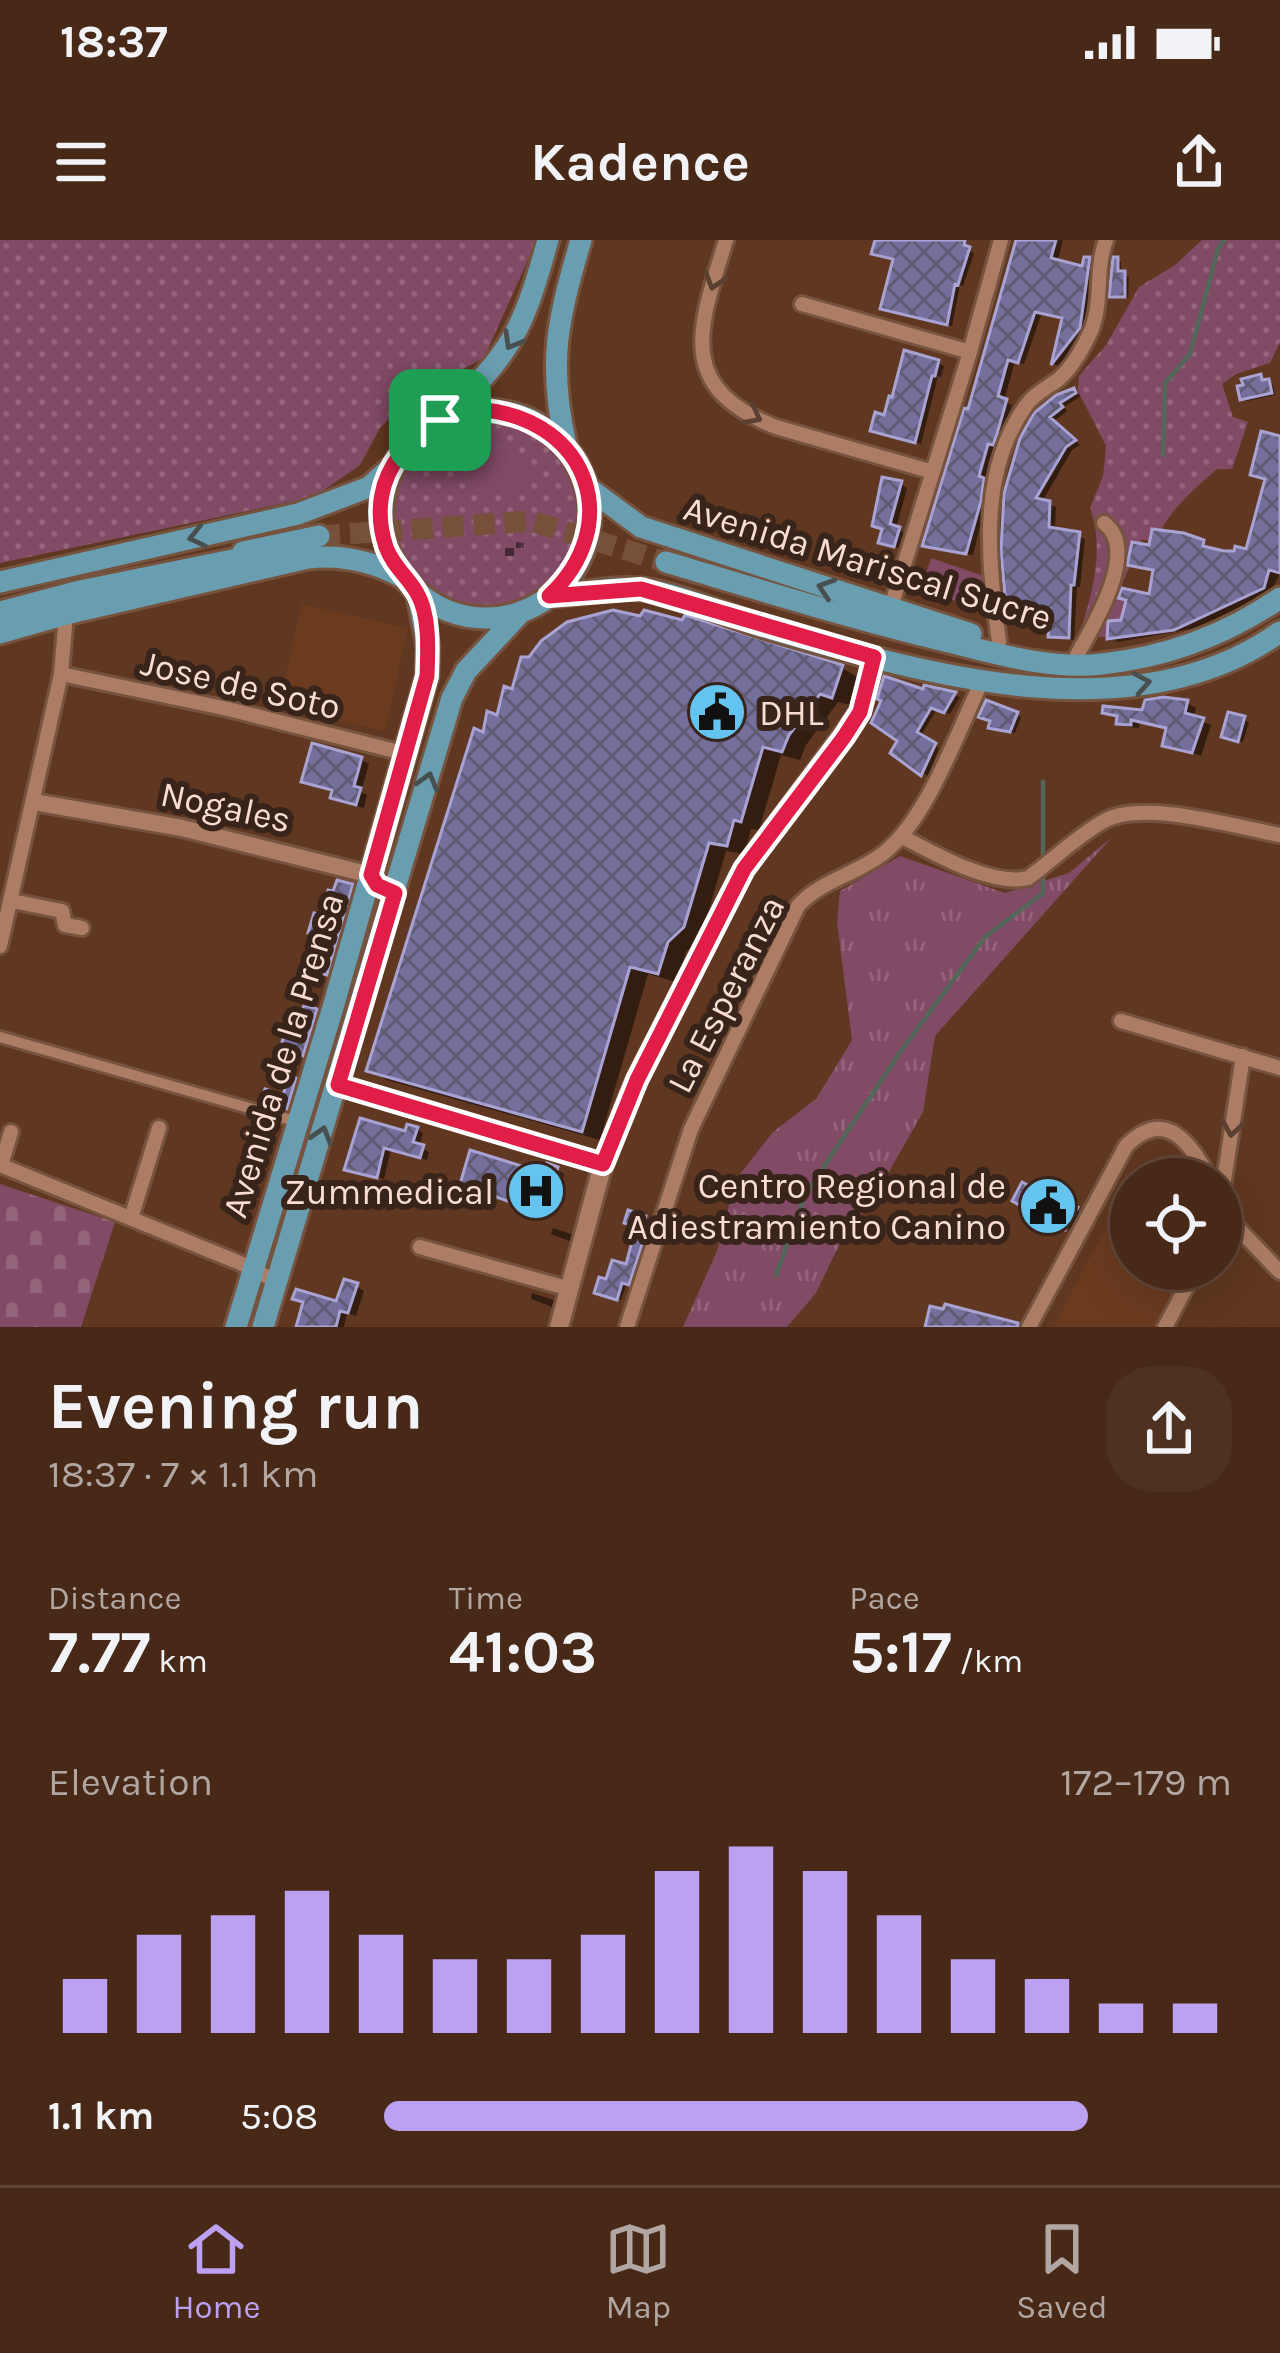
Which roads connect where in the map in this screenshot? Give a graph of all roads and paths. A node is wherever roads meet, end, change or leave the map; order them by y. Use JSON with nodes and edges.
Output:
{"nodes":[{"id":1,"x":548,"y":240,"type":"edge"},
{"id":2,"x":581,"y":240,"type":"edge"},
{"id":3,"x":726,"y":240,"type":"edge"},
{"id":4,"x":1000,"y":240,"type":"edge"},
{"id":5,"x":1106,"y":240,"type":"edge"},
{"id":6,"x":802,"y":304,"type":"dead end"},
{"id":7,"x":970,"y":352,"type":"junction"},
{"id":8,"x":440,"y":420,"type":"junction"},
{"id":9,"x":567,"y":448,"type":"junction"},
{"id":10,"x":392,"y":466,"type":"junction"},
{"id":11,"x":933,"y":472,"type":"junction"},
{"id":12,"x":587,"y":487,"type":"junction"},
{"id":13,"x":1104,"y":523,"type":"dead end"},
{"id":14,"x":320,"y":539,"type":"tunnel mouth"},
{"id":15,"x":0,"y":582,"type":"edge"},
{"id":16,"x":410,"y":585,"type":"junction"},
{"id":17,"x":549,"y":596,"type":"junction"},
{"id":18,"x":1280,"y":598,"type":"edge"},
{"id":19,"x":0,"y":608,"type":"edge"},
{"id":20,"x":890,"y":610,"type":"junction"},
{"id":21,"x":522,"y":611,"type":"junction"},
{"id":22,"x":66,"y":614,"type":"junction"},
{"id":23,"x":1280,"y":632,"type":"edge"},
{"id":24,"x":0,"y":633,"type":"edge"},
{"id":25,"x":999,"y":642,"type":"junction"},
{"id":26,"x":1077,"y":655,"type":"junction"},
{"id":27,"x":874,"y":657,"type":"junction"},
{"id":28,"x":1143,"y":657,"type":"junction"},
{"id":29,"x":61,"y":674,"type":"junction"},
{"id":30,"x":982,"y":679,"type":"junction"},
{"id":31,"x":1050,"y":688,"type":"junction"},
{"id":32,"x":407,"y":754,"type":"junction"},
{"id":33,"x":34,"y":802,"type":"junction"},
{"id":34,"x":1280,"y":835,"type":"edge"},
{"id":35,"x":901,"y":836,"type":"junction"},
{"id":36,"x":371,"y":875,"type":"junction"},
{"id":37,"x":395,"y":893,"type":"junction"},
{"id":38,"x":12,"y":901,"type":"junction"},
{"id":39,"x":82,"y":928,"type":"dead end"},
{"id":40,"x":1,"y":937,"type":"edge"},
{"id":41,"x":1121,"y":1021,"type":"dead end"},
{"id":42,"x":0,"y":1037,"type":"edge"},
{"id":43,"x":1243,"y":1056,"type":"junction"},
{"id":44,"x":1280,"y":1067,"type":"edge"},
{"id":45,"x":338,"y":1085,"type":"junction"},
{"id":46,"x":298,"y":1123,"type":"junction"},
{"id":47,"x":159,"y":1128,"type":"dead end"},
{"id":48,"x":11,"y":1132,"type":"dead end"},
{"id":49,"x":1120,"y":1158,"type":"edge"},
{"id":50,"x":1198,"y":1158,"type":"edge"},
{"id":51,"x":1230,"y":1158,"type":"edge"},
{"id":52,"x":603,"y":1164,"type":"junction"},
{"id":53,"x":0,"y":1165,"type":"edge"},
{"id":54,"x":1110,"y":1176,"type":"edge"},
{"id":55,"x":131,"y":1218,"type":"junction"},
{"id":56,"x":1242,"y":1231,"type":"edge"},
{"id":57,"x":420,"y":1246,"type":"dead end"},
{"id":58,"x":252,"y":1269,"type":"junction"},
{"id":59,"x":1280,"y":1272,"type":"edge"},
{"id":60,"x":277,"y":1282,"type":"junction"},
{"id":61,"x":570,"y":1289,"type":"junction"},
{"id":62,"x":1185,"y":1290,"type":"edge"},
{"id":63,"x":236,"y":1327,"type":"edge"},
{"id":64,"x":263,"y":1327,"type":"edge"},
{"id":65,"x":559,"y":1327,"type":"edge"},
{"id":66,"x":628,"y":1327,"type":"edge"},
{"id":67,"x":1029,"y":1327,"type":"edge"},
{"id":68,"x":1165,"y":1327,"type":"edge"}],
"edges":[{"from":1,"to":8,"type":"main road","one_way":true},
{"from":2,"to":9,"type":"main road"},
{"from":3,"to":11,"type":"street","one_way":true},
{"from":4,"to":7,"type":"street"},
{"from":5,"to":25,"type":"street"},
{"from":6,"to":7,"type":"street"},
{"from":7,"to":11,"type":"street"},
{"from":8,"to":9,"type":"main road"},
{"from":8,"to":10,"type":"main road"},
{"from":9,"to":12,"type":"main road"},
{"from":10,"to":15,"type":"main road","one_way":true},
{"from":10,"to":16,"type":"main road"},
{"from":11,"to":20,"type":"street"},
{"from":12,"to":17,"type":"main road"},
{"from":20,"to":12,"type":"main road","name":"Avenida Mariscal Sucre","one_way":true},
{"from":13,"to":26,"type":"street"},
{"from":14,"to":19,"type":"main road"},
{"from":16,"to":21,"type":"main road"},
{"from":16,"to":22,"type":"main road"},
{"from":16,"to":32,"type":"main road","name":"Avenida de la Prensa"},
{"from":17,"to":21,"type":"main road"},
{"from":17,"to":27,"type":"main road","name":"Avenida Mariscal Sucre"},
{"from":18,"to":28,"type":"main road","name":"Avenida Mariscal Sucre"},
{"from":20,"to":25,"type":"main road","name":"Avenida Mariscal Sucre"},
{"from":37,"to":21,"type":"main road","name":"Avenida de la Prensa","one_way":true},
{"from":22,"to":24,"type":"main road"},
{"from":22,"to":29,"type":"street"},
{"from":31,"to":23,"type":"main road","name":"Avenida Mariscal Sucre","one_way":true},
{"from":25,"to":26,"type":"main road","name":"Avenida Mariscal Sucre"},
{"from":26,"to":28,"type":"main road","name":"Avenida Mariscal Sucre"},
{"from":27,"to":30,"type":"main road","name":"Avenida Mariscal Sucre"},
{"from":27,"to":52,"type":"main road"},
{"from":28,"to":31,"type":"main road","name":"Avenida Mariscal Sucre"},
{"from":29,"to":32,"type":"street","name":"Jose de Soto"},
{"from":29,"to":33,"type":"street"},
{"from":30,"to":31,"type":"main road","name":"Avenida Mariscal Sucre"},
{"from":30,"to":35,"type":"street","name":"La Esperanza"},
{"from":32,"to":36,"type":"main road","name":"Avenida de la Prensa"},
{"from":33,"to":36,"type":"street","name":"Nogales"},
{"from":33,"to":38,"type":"street"},
{"from":34,"to":35,"type":"street"},
{"from":35,"to":66,"type":"street","name":"La Esperanza"},
{"from":36,"to":37,"type":"street","name":"Nogales"},
{"from":36,"to":46,"type":"main road","name":"Avenida de la Prensa"},
{"from":37,"to":45,"type":"main road","name":"Avenida de la Prensa"},
{"from":38,"to":39,"type":"street"},
{"from":38,"to":40,"type":"street"},
{"from":41,"to":43,"type":"street"},
{"from":42,"to":46,"type":"street"},
{"from":43,"to":44,"type":"street"},
{"from":43,"to":51,"type":"street","one_way":true},
{"from":45,"to":52,"type":"street"},
{"from":60,"to":45,"type":"main road","name":"Avenida de la Prensa","one_way":true},
{"from":46,"to":58,"type":"main road","name":"Avenida de la Prensa"},
{"from":47,"to":55,"type":"street"},
{"from":48,"to":53,"type":"street"},
{"from":49,"to":50,"type":"street"},
{"from":52,"to":61,"type":"main road"},
{"from":53,"to":55,"type":"street"},
{"from":54,"to":67,"type":"street"},
{"from":55,"to":58,"type":"street"},
{"from":56,"to":59,"type":"street"},
{"from":57,"to":61,"type":"street"},
{"from":58,"to":60,"type":"street"},
{"from":58,"to":63,"type":"main road","name":"Avenida de la Prensa"},
{"from":60,"to":64,"type":"main road","name":"Avenida de la Prensa"},
{"from":61,"to":65,"type":"main road"},
{"from":62,"to":68,"type":"street"}]}
